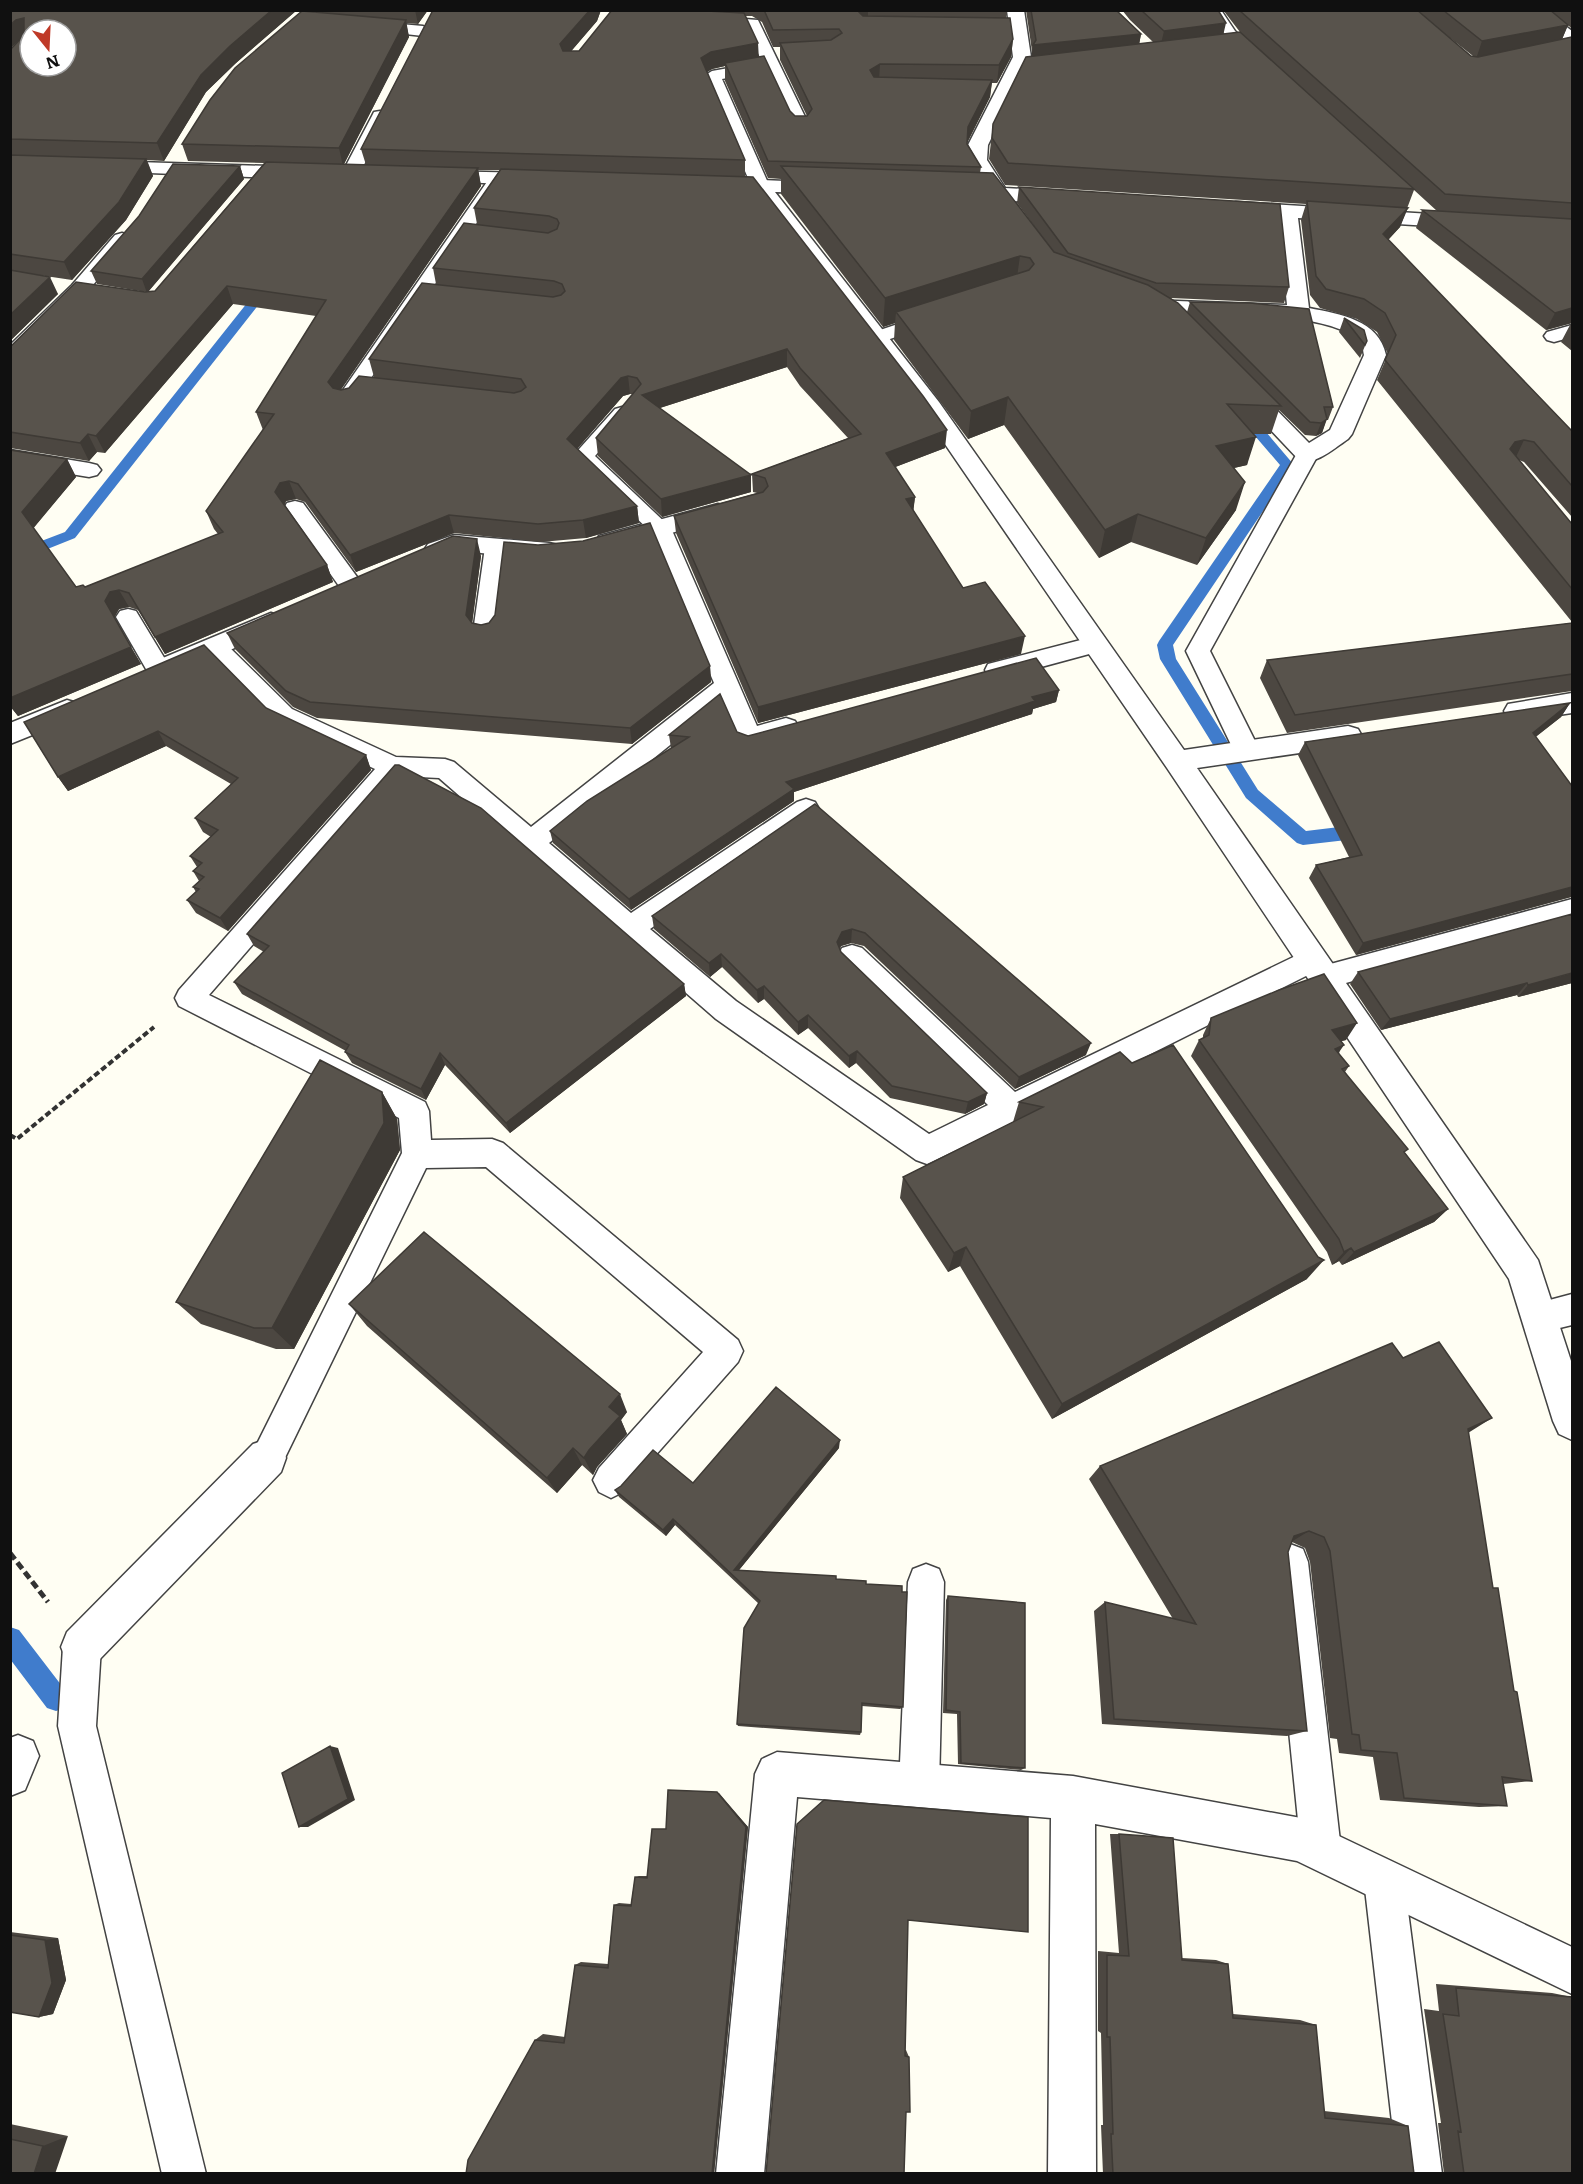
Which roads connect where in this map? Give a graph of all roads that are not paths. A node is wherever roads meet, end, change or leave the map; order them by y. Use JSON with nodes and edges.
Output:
{"nodes":[{"id":1,"x":1212,"y":10,"type":"edge"},
{"id":2,"x":1532,"y":10,"type":"edge"},
{"id":3,"x":433,"y":17,"type":"edge"},
{"id":4,"x":692,"y":21,"type":"edge"},
{"id":5,"x":1013,"y":22,"type":"edge"},
{"id":6,"x":346,"y":24,"type":"edge"},
{"id":7,"x":423,"y":31,"type":"junction"},
{"id":8,"x":1240,"y":45,"type":"junction"},
{"id":9,"x":1569,"y":45,"type":"edge"},
{"id":10,"x":1219,"y":48,"type":"edge"},
{"id":11,"x":412,"y":52,"type":"edge"},
{"id":12,"x":788,"y":53,"type":"edge"},
{"id":13,"x":769,"y":60,"type":"junction"},
{"id":14,"x":1038,"y":69,"type":"edge"},
{"id":15,"x":1015,"y":71,"type":"junction"},
{"id":16,"x":1275,"y":77,"type":"edge"},
{"id":17,"x":386,"y":103,"type":"edge"},
{"id":18,"x":801,"y":127,"type":"edge"},
{"id":19,"x":184,"y":149,"type":"edge"},
{"id":20,"x":91,"y":167,"type":"edge"},
{"id":21,"x":171,"y":170,"type":"junction"},
{"id":22,"x":264,"y":172,"type":"junction"},
{"id":23,"x":350,"y":174,"type":"junction"},
{"id":24,"x":373,"y":175,"type":"edge"},
{"id":25,"x":420,"y":176,"type":"edge"},
{"id":26,"x":491,"y":178,"type":"junction"},
{"id":27,"x":558,"y":180,"type":"edge"},
{"id":28,"x":700,"y":183,"type":"edge"},
{"id":29,"x":760,"y":185,"type":"junction"},
{"id":30,"x":160,"y":188,"type":"edge"},
{"id":31,"x":842,"y":188,"type":"edge"},
{"id":32,"x":249,"y":189,"type":"edge"},
{"id":33,"x":954,"y":191,"type":"edge"},
{"id":34,"x":992,"y":193,"type":"junction"},
{"id":35,"x":1078,"y":198,"type":"edge"},
{"id":36,"x":1413,"y":204,"type":"edge"},
{"id":37,"x":1217,"y":206,"type":"edge"},
{"id":38,"x":1287,"y":211,"type":"junction"},
{"id":39,"x":1017,"y":220,"type":"edge"},
{"id":40,"x":1431,"y":220,"type":"junction"},
{"id":41,"x":1478,"y":223,"type":"edge"},
{"id":42,"x":136,"y":224,"type":"edge"},
{"id":43,"x":461,"y":232,"type":"junction"},
{"id":44,"x":483,"y":235,"type":"edge"},
{"id":45,"x":56,"y":285,"type":"dead end"},
{"id":46,"x":79,"y":289,"type":"junction"},
{"id":47,"x":420,"y":291,"type":"junction"},
{"id":48,"x":100,"y":293,"type":"edge"},
{"id":49,"x":443,"y":294,"type":"edge"},
{"id":50,"x":952,"y":312,"type":"edge"},
{"id":51,"x":1299,"y":312,"type":"junction"},
{"id":52,"x":1180,"y":324,"type":"edge"},
{"id":53,"x":878,"y":337,"type":"junction"},
{"id":54,"x":10,"y":358,"type":"edge"},
{"id":55,"x":1228,"y":373,"type":"edge"},
{"id":56,"x":380,"y":386,"type":"edge"},
{"id":57,"x":632,"y":402,"type":"edge"},
{"id":58,"x":1307,"y":456,"type":"junction"},
{"id":59,"x":10,"y":457,"type":"edge"},
{"id":60,"x":89,"y":470,"type":"dead end"},
{"id":61,"x":744,"y":505,"type":"edge"},
{"id":62,"x":295,"y":508,"type":"dead end"},
{"id":63,"x":660,"y":528,"type":"junction"},
{"id":64,"x":496,"y":547,"type":"junction"},
{"id":65,"x":413,"y":561,"type":"edge"},
{"id":66,"x":352,"y":587,"type":"edge"},
{"id":67,"x":288,"y":615,"type":"edge"},
{"id":68,"x":128,"y":617,"type":"dead end"},
{"id":69,"x":485,"y":632,"type":"edge"},
{"id":70,"x":1096,"y":644,"type":"junction"},
{"id":71,"x":214,"y":647,"type":"junction"},
{"id":72,"x":149,"y":675,"type":"joint"},
{"id":73,"x":980,"y":675,"type":"edge"},
{"id":74,"x":727,"y":686,"type":"junction"},
{"id":75,"x":85,"y":702,"type":"edge"},
{"id":76,"x":1572,"y":703,"type":"edge"},
{"id":77,"x":1491,"y":715,"type":"edge"},
{"id":78,"x":806,"y":721,"type":"edge"},
{"id":79,"x":1375,"y":732,"type":"edge"},
{"id":80,"x":10,"y":734,"type":"edge"},
{"id":81,"x":1243,"y":751,"type":"junction"},
{"id":82,"x":1191,"y":759,"type":"junction"},
{"id":83,"x":393,"y":766,"type":"junction"},
{"id":84,"x":806,"y":809,"type":"edge"},
{"id":85,"x":530,"y":843,"type":"junction"},
{"id":86,"x":1572,"y":910,"type":"edge"},
{"id":87,"x":630,"y":928,"type":"junction"},
{"id":88,"x":852,"y":956,"type":"dead end"},
{"id":89,"x":1318,"y":969,"type":"junction"},
{"id":90,"x":1012,"y":1109,"type":"junction"},
{"id":91,"x":417,"y":1154,"type":"junction"},
{"id":92,"x":1572,"y":1310,"type":"edge"},
{"id":93,"x":1539,"y":1317,"type":"junction"},
{"id":94,"x":1572,"y":1420,"type":"edge"},
{"id":95,"x":267,"y":1458,"type":"joint"},
{"id":96,"x":611,"y":1480,"type":"dead end"},
{"id":97,"x":1290,"y":1562,"type":"edge"},
{"id":98,"x":926,"y":1582,"type":"dead end"},
{"id":99,"x":82,"y":1647,"type":"joint"},
{"id":100,"x":919,"y":1786,"type":"junction"},
{"id":101,"x":1073,"y":1798,"type":"junction"},
{"id":102,"x":1321,"y":1850,"type":"junction"},
{"id":103,"x":1384,"y":1880,"type":"junction"},
{"id":104,"x":1572,"y":1971,"type":"edge"},
{"id":105,"x":184,"y":2174,"type":"edge"},
{"id":106,"x":740,"y":2174,"type":"edge"},
{"id":107,"x":1072,"y":2174,"type":"edge"},
{"id":108,"x":1420,"y":2174,"type":"edge"}],
"edges":[{"from":1,"to":8,"type":"street"},
{"from":2,"to":9,"type":"street"},
{"from":3,"to":7,"type":"lane"},
{"from":4,"to":13,"type":"lane"},
{"from":5,"to":15,"type":"street"},
{"from":6,"to":7,"type":"lane"},
{"from":7,"to":11,"type":"lane"},
{"from":8,"to":10,"type":"street"},
{"from":8,"to":16,"type":"street"},
{"from":12,"to":13,"type":"lane"},
{"from":13,"to":18,"type":"lane"},
{"from":13,"to":29,"type":"lane"},
{"from":14,"to":15,"type":"street"},
{"from":15,"to":34,"type":"street"},
{"from":17,"to":23,"type":"lane"},
{"from":19,"to":21,"type":"street"},
{"from":20,"to":21,"type":"street"},
{"from":21,"to":22,"type":"street"},
{"from":21,"to":30,"type":"street"},
{"from":22,"to":23,"type":"street"},
{"from":22,"to":32,"type":"street"},
{"from":23,"to":24,"type":"street"},
{"from":25,"to":26,"type":"street"},
{"from":26,"to":27,"type":"street"},
{"from":26,"to":43,"type":"lane"},
{"from":28,"to":29,"type":"street"},
{"from":29,"to":31,"type":"street"},
{"from":29,"to":53,"type":"street"},
{"from":33,"to":34,"type":"street"},
{"from":34,"to":35,"type":"street"},
{"from":34,"to":39,"type":"street"},
{"from":36,"to":40,"type":"street"},
{"from":37,"to":38,"type":"street"},
{"from":38,"to":40,"type":"street"},
{"from":38,"to":51,"type":"street"},
{"from":40,"to":41,"type":"street"},
{"from":42,"to":46,"type":"street"},
{"from":43,"to":44,"type":"lane"},
{"from":43,"to":47,"type":"lane"},
{"from":45,"to":46,"type":"street"},
{"from":46,"to":48,"type":"street"},
{"from":46,"to":54,"type":"street"},
{"from":47,"to":49,"type":"lane"},
{"from":47,"to":56,"type":"lane"},
{"from":50,"to":53,"type":"lane"},
{"from":51,"to":52,"type":"street"},
{"from":51,"to":58,"type":"street"},
{"from":53,"to":70,"type":"street"},
{"from":55,"to":58,"type":"street"},
{"from":57,"to":63,"type":"lane"},
{"from":58,"to":81,"type":"lane"},
{"from":59,"to":60,"type":"street"},
{"from":61,"to":63,"type":"street"},
{"from":62,"to":66,"type":"lane"},
{"from":63,"to":64,"type":"street"},
{"from":63,"to":74,"type":"lane"},
{"from":64,"to":65,"type":"street"},
{"from":64,"to":69,"type":"lane"},
{"from":67,"to":71,"type":"street"},
{"from":68,"to":72,"type":"lane"},
{"from":70,"to":73,"type":"lane"},
{"from":70,"to":82,"type":"street"},
{"from":71,"to":72,"type":"street"},
{"from":71,"to":83,"type":"lane"},
{"from":74,"to":78,"type":"lane"},
{"from":74,"to":85,"type":"lane"},
{"from":75,"to":80,"type":"street"},
{"from":76,"to":77,"type":"street"},
{"from":79,"to":81,"type":"street"},
{"from":81,"to":82,"type":"street"},
{"from":82,"to":89,"type":"street"},
{"from":83,"to":85,"type":"lane"},
{"from":83,"to":91,"type":"lane"},
{"from":84,"to":87,"type":"lane"},
{"from":85,"to":87,"type":"lane"},
{"from":86,"to":89,"type":"lane"},
{"from":87,"to":90,"type":"lane"},
{"from":88,"to":90,"type":"lane"},
{"from":89,"to":90,"type":"lane"},
{"from":89,"to":93,"type":"street"},
{"from":91,"to":95,"type":"lane"},
{"from":91,"to":96,"type":"lane"},
{"from":92,"to":93,"type":"lane"},
{"from":93,"to":94,"type":"street"},
{"from":95,"to":99,"type":"street"},
{"from":97,"to":102,"type":"lane"},
{"from":98,"to":100,"type":"lane"},
{"from":99,"to":105,"type":"lane"},
{"from":100,"to":101,"type":"street"},
{"from":100,"to":106,"type":"street"},
{"from":101,"to":102,"type":"street"},
{"from":101,"to":107,"type":"street"},
{"from":102,"to":103,"type":"street"},
{"from":103,"to":104,"type":"street"},
{"from":103,"to":108,"type":"lane"}]}
